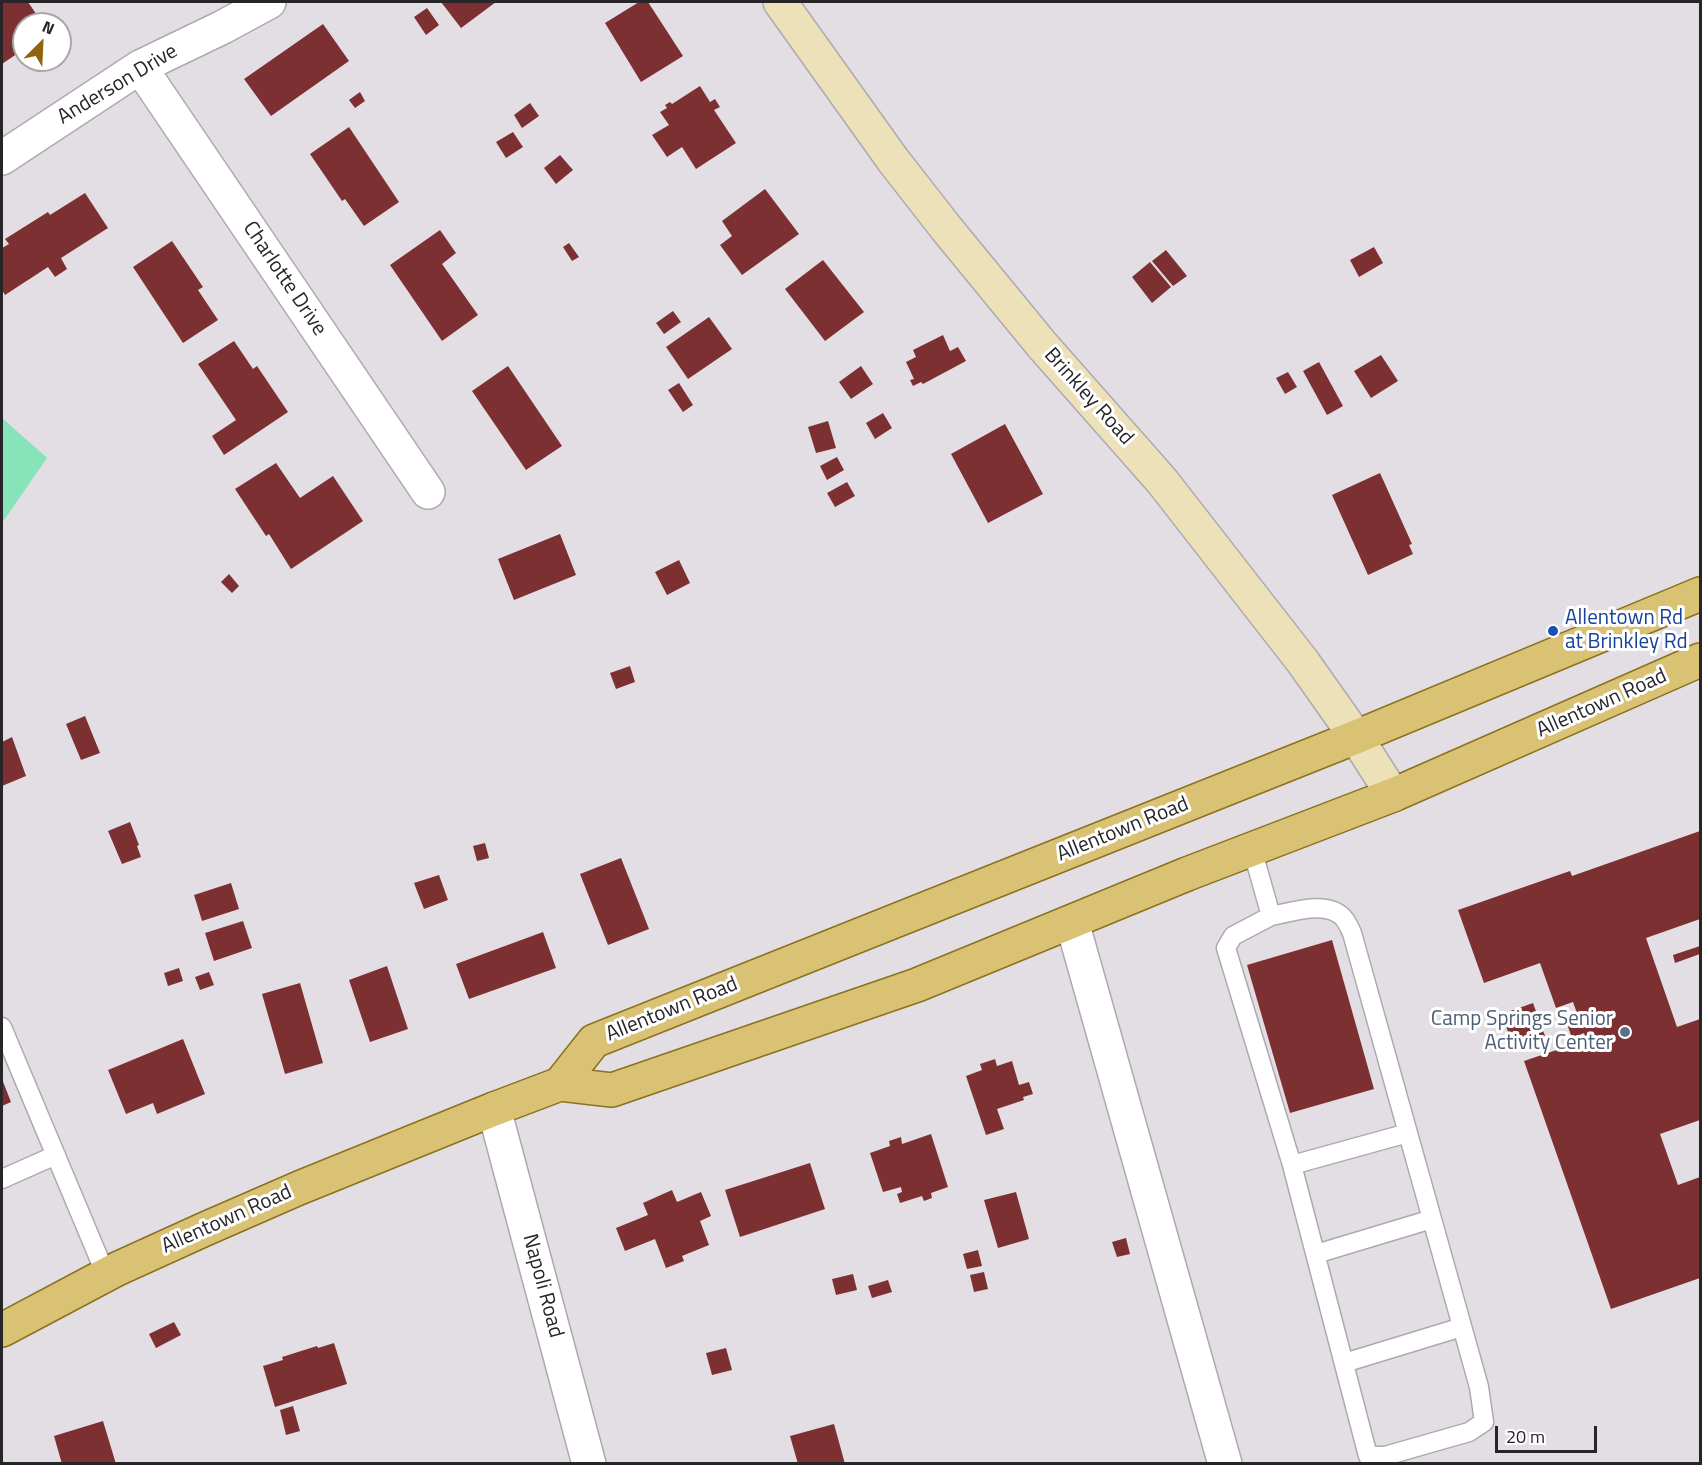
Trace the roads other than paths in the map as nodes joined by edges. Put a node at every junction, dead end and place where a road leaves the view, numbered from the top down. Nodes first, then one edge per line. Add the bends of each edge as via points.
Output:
1 (269, 2) edge
2 (780, 2) edge
3 (140, 67) junction
4 (2, 158) edge
5 (428, 492) dead end
6 (1701, 594) edge
7 (1701, 660) edge
8 (1356, 737) junction
9 (1393, 795) junction
10 (1252, 849) junction
11 (1271, 916) junction
12 (1072, 922) junction
13 (2, 1027) edge
14 (560, 1084) junction
15 (494, 1109) junction
16 (1408, 1133) junction
17 (56, 1155) junction
18 (1292, 1165) junction
19 (2, 1179) edge
20 (1432, 1219) junction
21 (1316, 1254) junction
22 (106, 1275) junction
23 (1462, 1327) junction
24 (2, 1330) edge
25 (1344, 1363) junction
26 (589, 1464) edge
27 (1224, 1464) edge

1 - 3 street, Anderson Drive
2 - 8 main road, Brinkley Road via 946,228 1162,481 1303,662
3 - 4 street, Anderson Drive
3 - 5 street, Charlotte Drive
6 - 8 main road, Allentown Road
7 - 9 main road, Allentown Road
8 - 9 main road, Brinkley Road
8 - 14 main road, Allentown Road via 594,1041
9 - 10 main road, Allentown Road
10 - 11 lane
10 - 12 main road, Allentown Road
11 - 16 lane via 1327,908 1344,918 1352,933
11 - 18 lane via 1233,936 1226,948
12 - 14 main road, Allentown Road via 917,986 612,1090
12 - 27 street
13 - 17 lane
14 - 15 main road, Allentown Road
15 - 22 main road, Allentown Road via 205,1228
15 - 26 street, Napoli Road
16 - 18 lane
16 - 20 lane
17 - 19 lane
17 - 22 lane
18 - 21 lane
20 - 21 lane
20 - 23 lane
21 - 25 lane
22 - 24 main road, Allentown Road
23 - 25 lane
23 - 25 lane via 1479,1387 1484,1422 1469,1432 1385,1456 1368,1456

